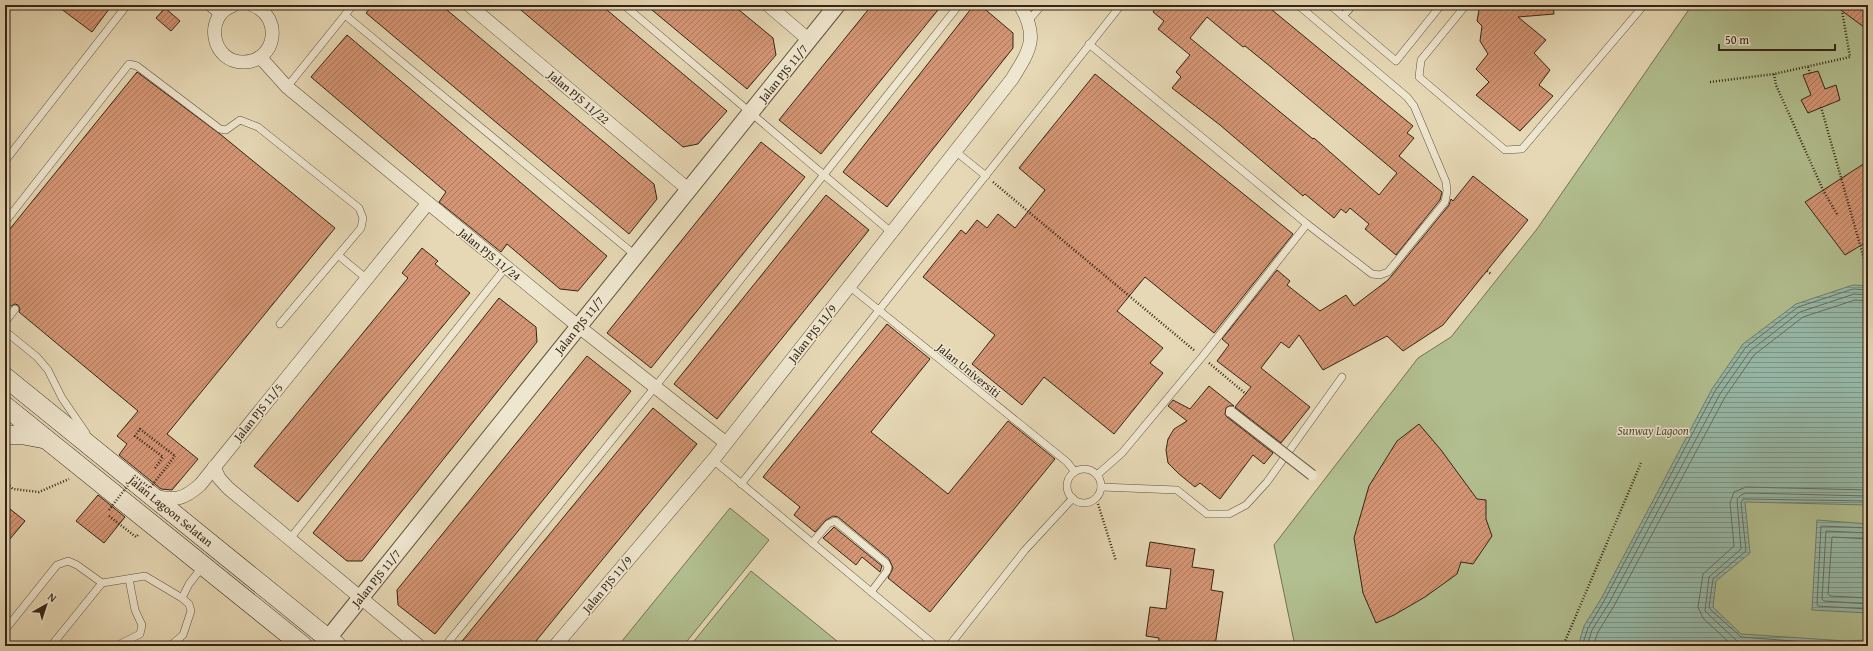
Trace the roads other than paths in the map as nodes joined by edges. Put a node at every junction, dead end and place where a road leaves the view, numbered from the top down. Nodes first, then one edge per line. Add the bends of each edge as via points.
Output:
1 (127, 5) edge
2 (234, 5) edge
3 (252, 5) edge
4 (353, 5) edge
5 (469, 5) edge
6 (624, 5) edge
7 (768, 5) edge
8 (837, 5) edge
9 (959, 5) edge
10 (1020, 5) edge
11 (1042, 5) edge
12 (1121, 5) edge
13 (1298, 5) edge
14 (1331, 5) edge
15 (1352, 5) edge
16 (1441, 5) edge
17 (1466, 5) edge
18 (1644, 5) edge
19 (216, 9) edge
20 (345, 15) junction
21 (1343, 16) junction
22 (1029, 20) junction
23 (809, 40) junction
24 (1089, 44) junction
25 (260, 57) junction
26 (287, 86) junction
27 (750, 114) junction
28 (956, 151) junction
29 (5, 161) edge
30 (824, 174) junction
31 (986, 176) junction
32 (689, 190) junction
33 (428, 203) junction
34 (5, 222) edge
35 (1307, 224) junction
36 (892, 232) junction
37 (338, 255) junction
38 (635, 255) junction
39 (506, 267) junction
40 (366, 279) junction
41 (849, 286) junction
42 (15, 309) dead end
43 (880, 311) junction
44 (5, 322) edge
45 (280, 324) dead end
46 (578, 326) junction
47 (5, 331) edge
48 (5, 377) edge
49 (1342, 377) dead end
50 (655, 387) junction
51 (5, 406) edge
52 (1231, 412) dead end
53 (5, 435) edge
54 (46, 439) junction
55 (726, 443) junction
56 (97, 451) junction
57 (713, 460) junction
58 (214, 467) junction
59 (1074, 472) junction
60 (1097, 475) junction
61 (1312, 475) dead end
62 (741, 484) junction
63 (1101, 486) junction
64 (152, 495) junction
65 (1072, 498) junction
66 (289, 540) junction
67 (812, 542) junction
68 (204, 566) junction
69 (129, 579) junction
70 (102, 583) junction
71 (871, 592) junction
72 (361, 597) junction
73 (182, 598) junction
74 (5, 630) edge
75 (329, 644) edge
76 (51, 646) edge
77 (116, 646) edge
78 (170, 646) edge
79 (303, 646) edge
80 (419, 646) edge
81 (445, 646) edge
82 (555, 646) edge
83 (936, 646) edge
84 (949, 646) edge

1 - 29 lane
2 - 19 street
3 - 25 street via 266,13 273,32 272,42
4 - 20 lane
5 - 32 street, Jalan PJS 11/22
6 - 27 lane
7 - 23 street
8 - 23 street, Jalan PJS 11/7
9 - 30 lane
10 - 22 street, Jalan PJS 11/9
11 - 22 lane
12 - 24 lane
13 - 35 lane via 1414,106 1446,182 1447,191 1445,202 1388,272 1380,276 1372,274
14 - 21 lane
15 - 21 lane
16 - 21 lane via 1396,61
17 - 18 lane via 1421,60 1419,77 1505,150 1522,149
19 - 25 street via 214,40 224,56 242,62 252,62
20 - 26 lane
20 - 38 lane
22 - 28 street, Jalan PJS 11/9 via 1031,44 1023,63
23 - 27 street, Jalan PJS 11/7
24 - 31 lane
24 - 35 lane
25 - 26 street, Jalan PJS 11/24
26 - 33 street, Jalan PJS 11/24
27 - 30 lane
27 - 32 street, Jalan PJS 11/7
28 - 31 lane
28 - 36 street, Jalan PJS 11/9
30 - 36 lane
30 - 50 lane
31 - 43 lane
32 - 38 street, Jalan PJS 11/7
33 - 39 street, Jalan PJS 11/24
33 - 40 street, Jalan PJS 11/5
34 - 37 lane via 129,64 138,66 220,129 226,130 240,120 258,127 359,208 363,218 361,228
35 - 60 lane via 1122,453
36 - 41 street, Jalan PJS 11/9
37 - 40 lane
37 - 45 lane
38 - 46 street, Jalan PJS 11/7
39 - 46 street, Jalan PJS 11/24
39 - 66 lane
40 - 58 street, Jalan PJS 11/5
41 - 43 lane, Jalan Universiti
41 - 55 street, Jalan PJS 11/9
42 - 44 lane
43 - 59 lane, Jalan Universiti via 1067,462
43 - 62 lane
46 - 50 street, Jalan PJS 11/24
46 - 72 street, Jalan PJS 11/7
47 - 56 lane via 37,357 48,370 62,398
48 - 56 main road, Jalan Lagoon Selatan
49 - 63 lane via 1267,482 1246,505 1229,514 1207,514 1177,490
50 - 55 street, Jalan PJS 11/24
50 - 81 lane
51 - 54 main road, Jalan Lagoon Selatan
52 - 61 street, bridge
53 - 54 main road
54 - 68 main road, Jalan Lagoon Selatan via 114,504
55 - 57 street, Jalan PJS 11/9
56 - 64 main road, Jalan Lagoon Selatan
57 - 62 lane
57 - 82 street, Jalan PJS 11/9
58 - 64 street, Jalan PJS 11/5 via 200,485 180,498 169,499
58 - 66 street via 228,488
59 - 60 lane via 1084,469
59 - 65 lane via 1067,486
60 - 63 lane
62 - 67 lane
63 - 65 lane via 1097,496 1088,502
64 - 75 main road, Jalan Lagoon Selatan
65 - 84 lane via 1025,550
66 - 72 street
67 - 71 lane
67 - 71 lane via 828,524 835,521 886,563 887,571
68 - 73 lane via 189,584
68 - 79 main road, Jalan Lagoon Selatan
69 - 70 lane
69 - 73 lane via 145,576
69 - 77 lane via 135,610 142,625 140,634
70 - 74 lane via 68,561 57,565
70 - 76 lane
71 - 83 lane
72 - 75 street, Jalan PJS 11/7
72 - 80 street
73 - 78 lane via 189,604 191,611 183,635

